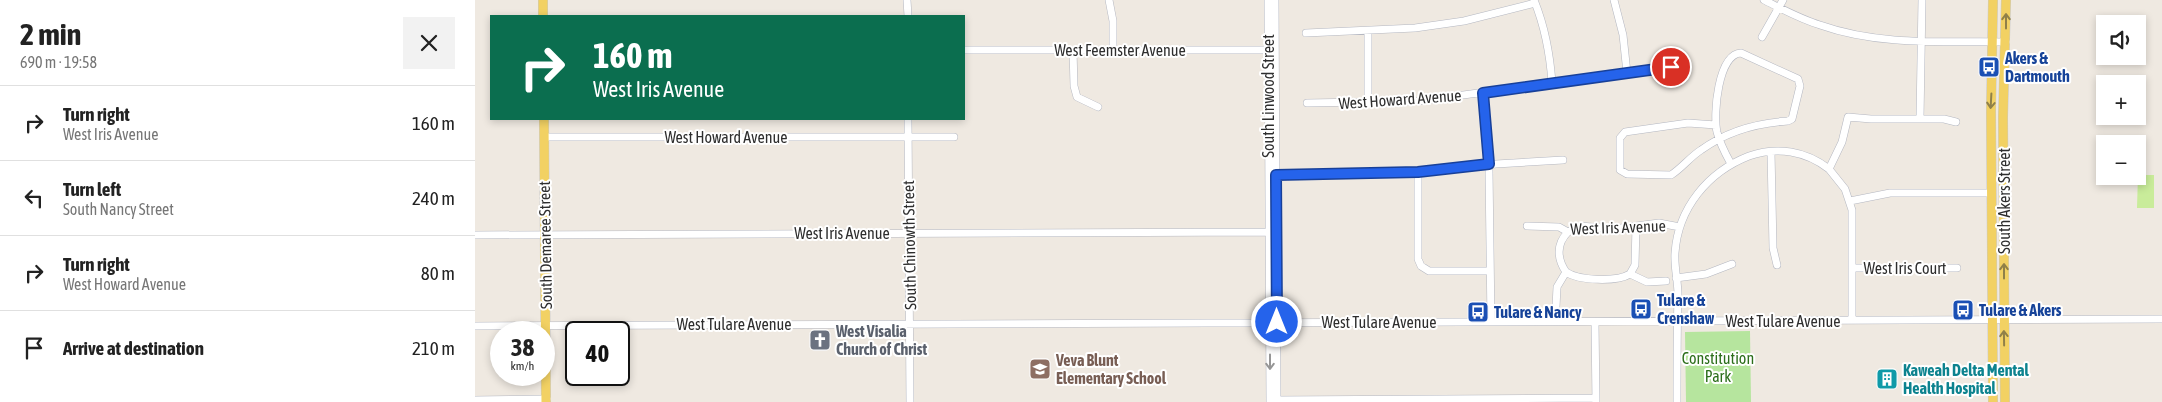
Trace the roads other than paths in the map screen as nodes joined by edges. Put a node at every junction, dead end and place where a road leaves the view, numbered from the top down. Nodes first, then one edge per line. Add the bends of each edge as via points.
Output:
1 (543, 0) edge
2 (907, 0) edge
3 (1109, 0) edge
4 (1268, 0) edge
5 (1275, 0) edge
6 (1615, 0) edge
7 (1764, 0) edge
8 (1783, 0) edge
9 (1922, 0) edge
10 (1993, 0) edge
11 (2006, 0) edge
12 (1534, 2) edge
13 (1779, 7) junction
14 (543, 15) edge
15 (907, 15) edge
16 (1368, 31) junction
17 (1305, 33) dead end
18 (1762, 38) dead end
19 (1922, 41) junction
20 (1993, 42) junction
21 (2006, 42) junction
22 (965, 50) edge
23 (1073, 50) junction
24 (1113, 50) junction
25 (1272, 50) junction
26 (1671, 67) dead end
27 (1627, 73) junction
28 (1552, 82) junction
29 (1483, 93) junction
30 (1307, 103) dead end
31 (1367, 103) junction
32 (1098, 107) dead end
33 (1921, 118) junction
34 (543, 120) edge
35 (908, 120) edge
36 (1956, 122) dead end
37 (1716, 125) junction
38 (908, 136) junction
39 (955, 136) dead end
40 (544, 137) junction
41 (1719, 139) junction
42 (1771, 152) junction
43 (1563, 160) dead end
44 (1489, 164) junction
45 (1731, 164) junction
46 (1829, 169) junction
47 (1418, 172) junction
48 (1276, 175) junction
49 (1991, 193) junction
50 (1850, 201) junction
51 (1277, 224) junction
52 (1527, 226) dead end
53 (1636, 226) junction
54 (1680, 227) junction
55 (1269, 232) junction
56 (1568, 232) junction
57 (909, 233) junction
58 (545, 234) junction
59 (475, 235) edge
60 (1733, 264) dead end
61 (1777, 264) dead end
62 (1853, 268) junction
63 (1957, 268) dead end
64 (1490, 271) junction
65 (1566, 272) junction
66 (1630, 274) junction
67 (1676, 278) junction
68 (1666, 281) dead end
69 (1556, 308) dead end
70 (2162, 318) edge
71 (1853, 320) junction
72 (1992, 320) junction
73 (2004, 320) junction
74 (546, 321) edge
75 (1273, 322) junction
76 (1491, 322) junction
77 (1595, 322) junction
78 (1676, 322) junction
79 (910, 323) junction
80 (555, 325) edge
81 (475, 326) edge
82 (490, 326) edge
83 (547, 386) edge
84 (475, 400) edge
85 (547, 400) edge
86 (1355, 400) edge
87 (1517, 400) edge
88 (1596, 400) edge
89 (1274, 401) edge
90 (1437, 401) edge
91 (910, 402) edge
92 (1677, 402) edge
93 (1993, 402) edge
94 (2005, 402) edge

1 - 14 main road
2 - 15 street
3 - 24 street
4 - 25 street, South Linwood Street
5 - 25 street, South Linwood Street
6 - 27 street
7 - 13 street
8 - 13 street
9 - 19 street
10 - 20 main road, South Akers Street
21 -> 11 main road, South Akers Street
12 - 16 street via 1464,21
12 - 28 street via 1543,26
13 - 18 street
13 - 19 street via 1836,30 1892,40
16 - 17 street
16 - 31 street
19 - 20 street
19 - 33 street
20 - 21 street
20 -> 49 main road, South Akers Street
73 -> 21 main road, South Akers Street via 2003,110
22 - 23 street, West Feemster Avenue
23 - 24 street, West Feemster Avenue
23 - 32 street via 1077,97
24 - 25 street, West Feemster Avenue
25 - 48 street, South Linwood Street
25 - 55 street, South Linwood Street
26 - 27 street, West Howard Avenue
27 - 28 street, West Howard Avenue
28 - 29 street, West Howard Avenue
29 - 31 street, West Howard Avenue
29 - 44 street
30 - 31 street, West Howard Avenue
33 - 36 street
33 - 46 street via 1848,117 1843,142
34 - 40 main road, South Demaree Street
35 - 38 street, South Chinowth Street
37 - 41 street
37 - 41 street via 1689,123 1625,132 1620,138 1620,170 1627,174 1671,175 1700,150
37 - 41 street via 1720,80 1730,57 1736,53 1798,79 1800,86 1792,119 1752,126
38 - 39 street, West Howard Avenue
38 - 40 street, West Howard Avenue
38 - 57 street, South Chinowth Street
40 - 58 main road, South Demaree Street
41 - 45 street
42 - 45 street via 1752,155
42 - 46 street via 1802,154
42 - 61 street via 1773,248
43 - 44 street
44 - 47 street
44 - 64 street
45 - 54 street via 1703,186
46 - 50 street
47 - 48 street
47 - 64 street via 1418,259 1421,266 1429,271
48 - 51 street, South Linwood Street
49 - 50 street via 1891,193
49 - 72 main road, South Akers Street
50 - 62 street
51 - 55 street
51 - 75 street, South Linwood Street
52 - 56 street, West Iris Avenue via 1559,226
53 - 54 street, West Iris Avenue via 1659,223
53 - 56 street, West Iris Avenue via 1581,226
53 - 66 street via 1635,265
54 - 67 street via 1675,252
55 - 57 street, West Iris Avenue
55 - 75 street, South Linwood Street
56 - 65 street via 1558,250
57 - 58 street, West Iris Avenue
57 - 79 street, South Chinowth Street
58 - 59 street, West Iris Avenue
58 - 74 main road, South Demaree Street
60 - 67 street via 1706,274
62 - 63 street, West Iris Court
62 - 71 street
64 - 76 street
65 - 66 street via 1582,279 1620,279
65 - 69 street via 1557,287
66 - 68 street via 1647,282
67 - 78 street
70 - 73 street, West Tulare Avenue
71 - 72 street, West Tulare Avenue
71 - 78 street, West Tulare Avenue
72 - 73 street, West Tulare Avenue
72 - 93 main road, South Akers Street
94 -> 73 main road, South Akers Street
75 - 76 street, West Tulare Avenue
75 - 79 street, West Tulare Avenue
75 - 89 street, South Linwood Street
76 - 77 street, West Tulare Avenue
77 - 78 street, West Tulare Avenue
77 - 88 street
78 - 92 street
79 - 80 street, West Tulare Avenue
79 - 91 street, South Chinowth Street
81 - 82 street, West Tulare Avenue
83 - 85 main road, South Demaree Street
84 - 85 street
86 - 89 street
86 - 90 street
87 - 88 street
87 - 90 street

